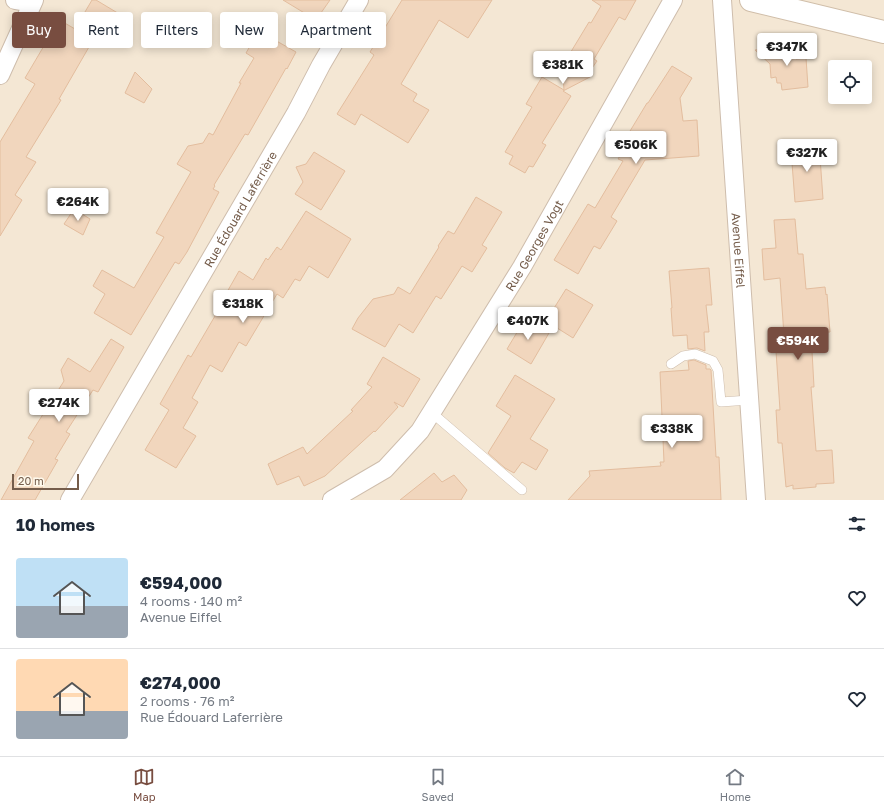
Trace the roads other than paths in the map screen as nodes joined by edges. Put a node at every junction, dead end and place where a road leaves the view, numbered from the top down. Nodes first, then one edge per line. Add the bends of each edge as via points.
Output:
1 (14, 0) edge
2 (359, 0) edge
3 (673, 0) edge
4 (722, 0) edge
5 (751, 0) edge
6 (33, 2) edge
7 (884, 32) edge
8 (0, 75) edge
9 (671, 364) dead end
10 (749, 400) junction
11 (431, 412) junction
12 (522, 490) dead end
13 (70, 500) edge
14 (332, 500) edge
15 (756, 500) edge

1 - 6 street
2 - 13 street, Rue Édouard Laferrière via 296,113
3 - 11 street, Rue Georges Vogt via 522,267
4 - 10 street, Avenue Eiffel
5 - 7 street
6 - 8 street
9 - 10 lane via 683,356 695,354 713,361 718,370 721,402
10 - 15 street, Avenue Eiffel
11 - 12 lane
11 - 14 street, Rue Georges Vogt via 420,431 385,469

